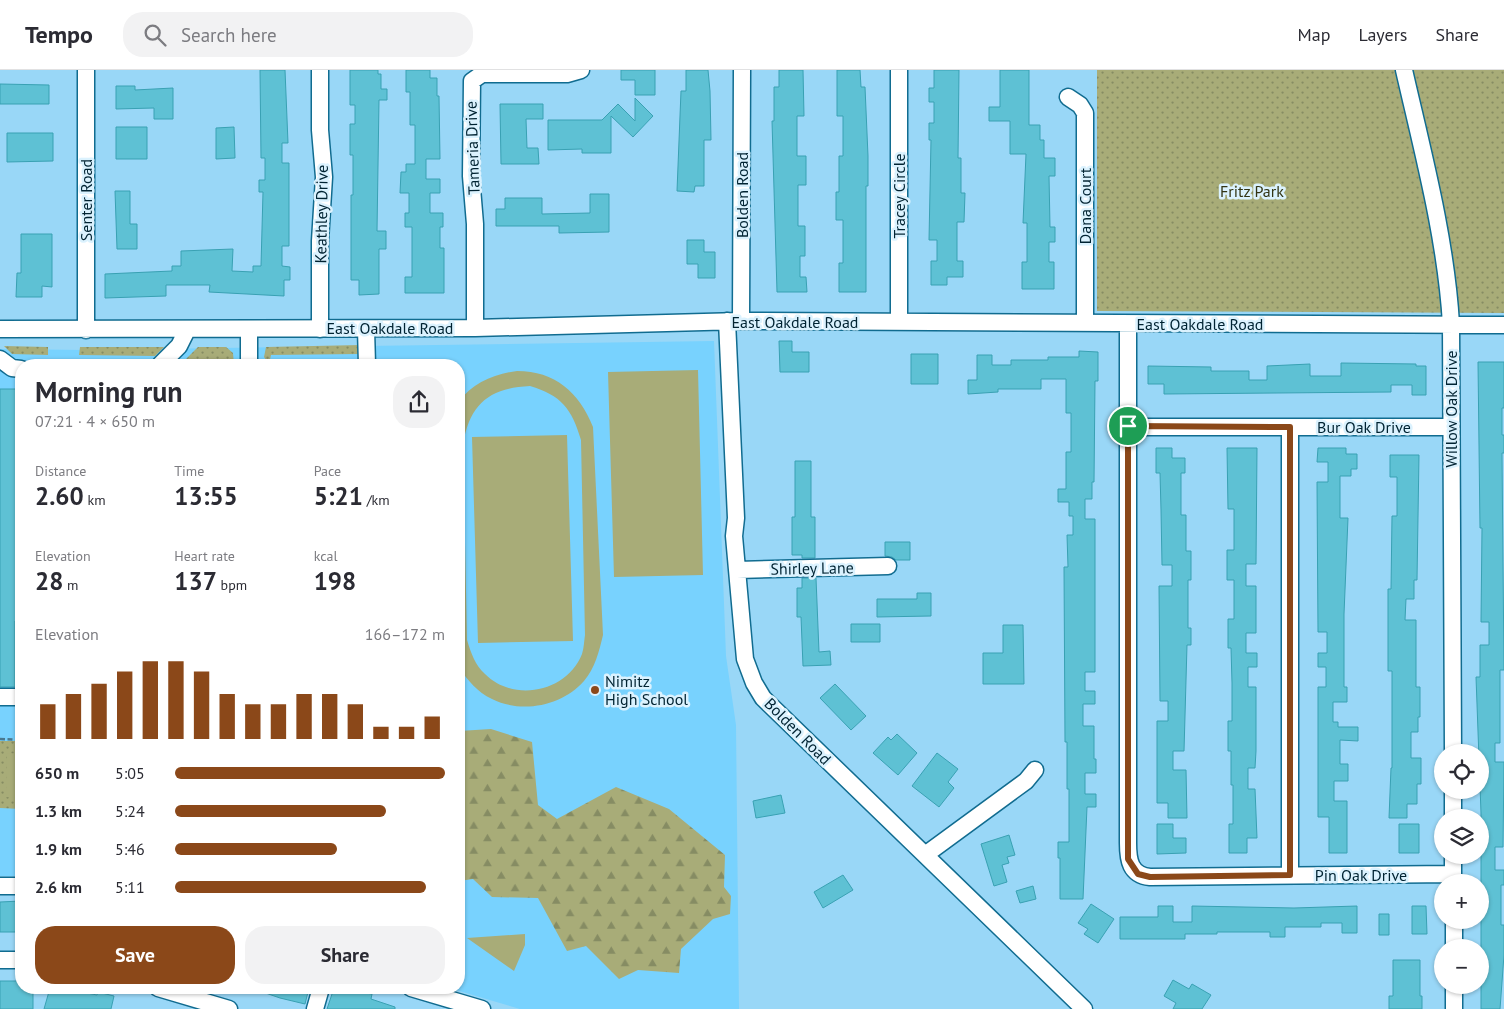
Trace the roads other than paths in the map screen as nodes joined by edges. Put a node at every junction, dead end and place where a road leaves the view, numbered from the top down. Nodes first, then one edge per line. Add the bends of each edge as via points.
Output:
1 (86, 70) edge
2 (320, 70) edge
3 (581, 70) edge
4 (742, 70) edge
5 (899, 70) edge
6 (1404, 70) edge
7 (1068, 97) dead end
8 (734, 321) junction
9 (899, 322) junction
10 (1086, 323) junction
11 (1128, 324) junction
12 (1451, 324) junction
13 (1504, 325) edge
14 (366, 328) junction
15 (475, 328) junction
16 (0, 329) edge
17 (249, 329) junction
18 (320, 329) junction
19 (86, 330) junction
20 (187, 330) junction
21 (0, 359) edge
22 (166, 359) edge
23 (249, 359) edge
24 (367, 359) edge
25 (15, 368) edge
26 (1128, 426) junction
27 (1290, 427) junction
28 (1451, 427) junction
29 (888, 566) dead end
30 (736, 570) junction
31 (0, 697) edge
32 (15, 697) edge
33 (1453, 744) edge
34 (1035, 770) dead end
35 (925, 855) junction
36 (1290, 875) junction
37 (1434, 878) edge
38 (0, 886) edge
39 (15, 886) edge
40 (0, 960) edge
41 (15, 960) edge
42 (178, 994) edge
43 (319, 994) edge
44 (431, 994) edge
45 (1454, 994) edge
46 (229, 1009) edge
47 (315, 1009) edge
48 (482, 1009) edge
49 (1084, 1009) edge
50 (1454, 1009) edge

1 - 19 street, Senter Road
2 - 18 street, Keathley Drive via 324,177
3 - 15 street, Tameria Drive via 567,74 482,74 472,81
4 - 8 street, Bolden Road
5 - 9 street, Tracey Circle
6 - 12 street, Willow Oak Drive via 1439,234
7 - 10 street, Dana Court via 1085,113
8 - 9 street, East Oakdale Road
8 - 15 street, East Oakdale Road
8 - 30 street, Bolden Road
9 - 10 street, East Oakdale Road
10 - 11 street, East Oakdale Road
11 - 12 street, East Oakdale Road
11 - 26 street
12 - 13 street, East Oakdale Road
12 - 28 street, Willow Oak Drive
14 - 15 street, East Oakdale Road
14 - 18 street, East Oakdale Road
14 - 24 street
16 - 19 street, East Oakdale Road
17 - 18 street, East Oakdale Road
17 - 20 street, East Oakdale Road
17 - 23 street
19 - 20 street, East Oakdale Road
20 - 22 street via 179,346
21 - 25 street
26 - 27 street, Bur Oak Drive
26 - 36 street, Pin Oak Drive via 1128,859 1138,874 1150,877
27 - 28 street, Bur Oak Drive
27 - 36 street
28 - 33 street, Willow Oak Drive
29 - 30 street, Shirley Lane
30 - 35 street, Bolden Road via 745,658 763,698
31 - 32 street
34 - 35 street via 1026,781
35 - 49 street, Bolden Road
36 - 37 street, Pin Oak Drive
38 - 39 street
40 - 41 street
42 - 46 street
43 - 47 street
44 - 48 street
45 - 50 street

